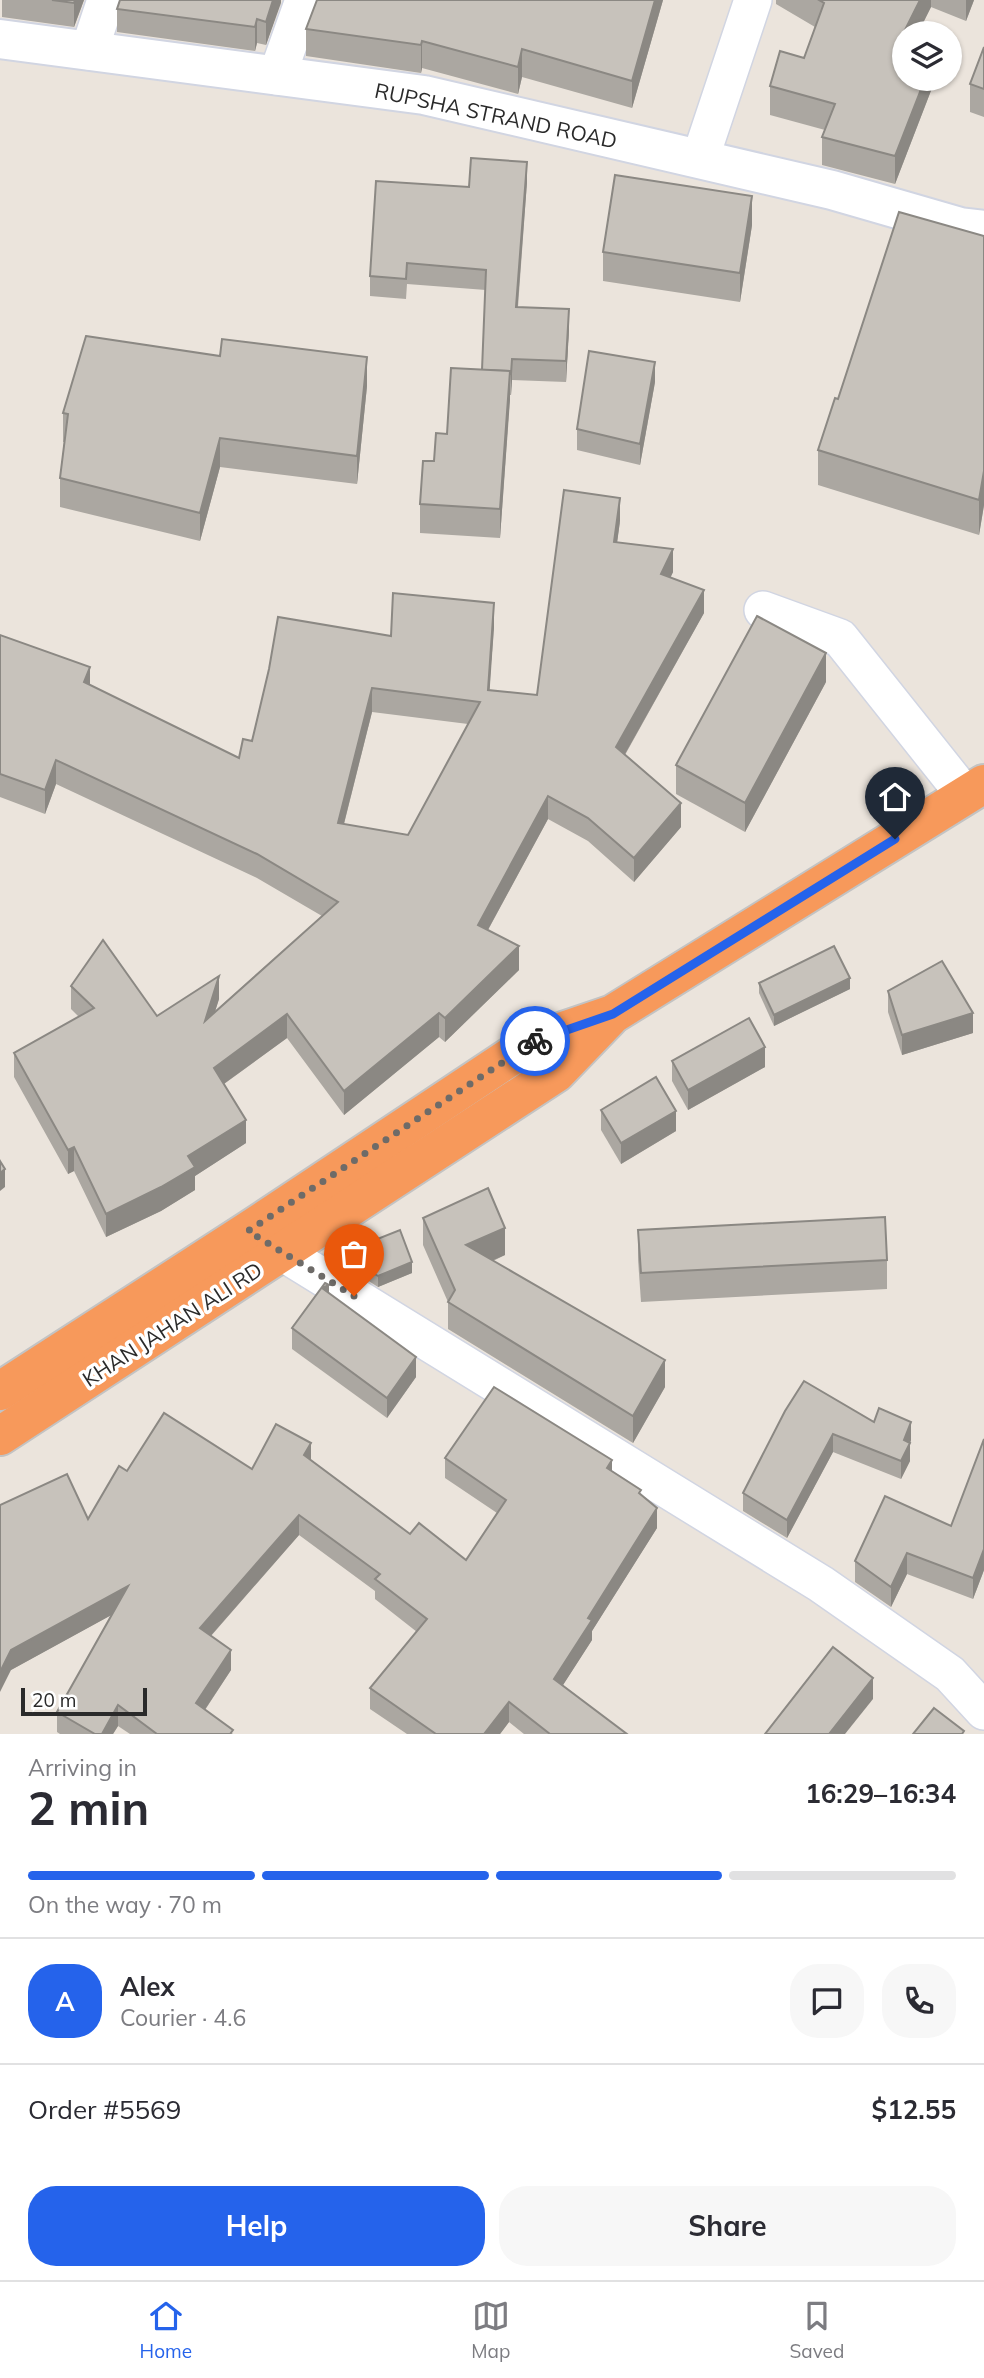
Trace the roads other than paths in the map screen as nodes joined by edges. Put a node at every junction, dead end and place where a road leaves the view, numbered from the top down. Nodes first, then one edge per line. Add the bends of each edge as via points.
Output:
1 (106, 0) edge
2 (303, 0) edge
3 (753, 0) edge
4 (0, 39) edge
5 (89, 51) junction
6 (277, 76) junction
7 (700, 159) junction
8 (984, 230) edge
9 (763, 610) dead end
10 (975, 790) edge
11 (613, 1014) junction
12 (248, 1231) junction
13 (282, 1252) junction
14 (0, 1391) edge
15 (0, 1436) edge
16 (984, 1711) edge

1 - 5 street
2 - 6 street
3 - 7 street
4 - 5 street, RUPSHA STRAND ROAD
5 - 6 street, RUPSHA STRAND ROAD
6 - 7 street, RUPSHA STRAND ROAD via 424,95
7 - 8 street, RUPSHA STRAND ROAD
9 - 10 street via 840,638
10 - 11 highway, KHAN JAHAN ALI RD
11 - 12 highway, KHAN JAHAN ALI RD via 534,1041
11 - 13 highway, KHAN JAHAN ALI RD via 556,1073
12 - 13 street
12 - 14 highway, KHAN JAHAN ALI RD
13 - 15 highway, KHAN JAHAN ALI RD
13 - 16 street via 821,1584 950,1674

